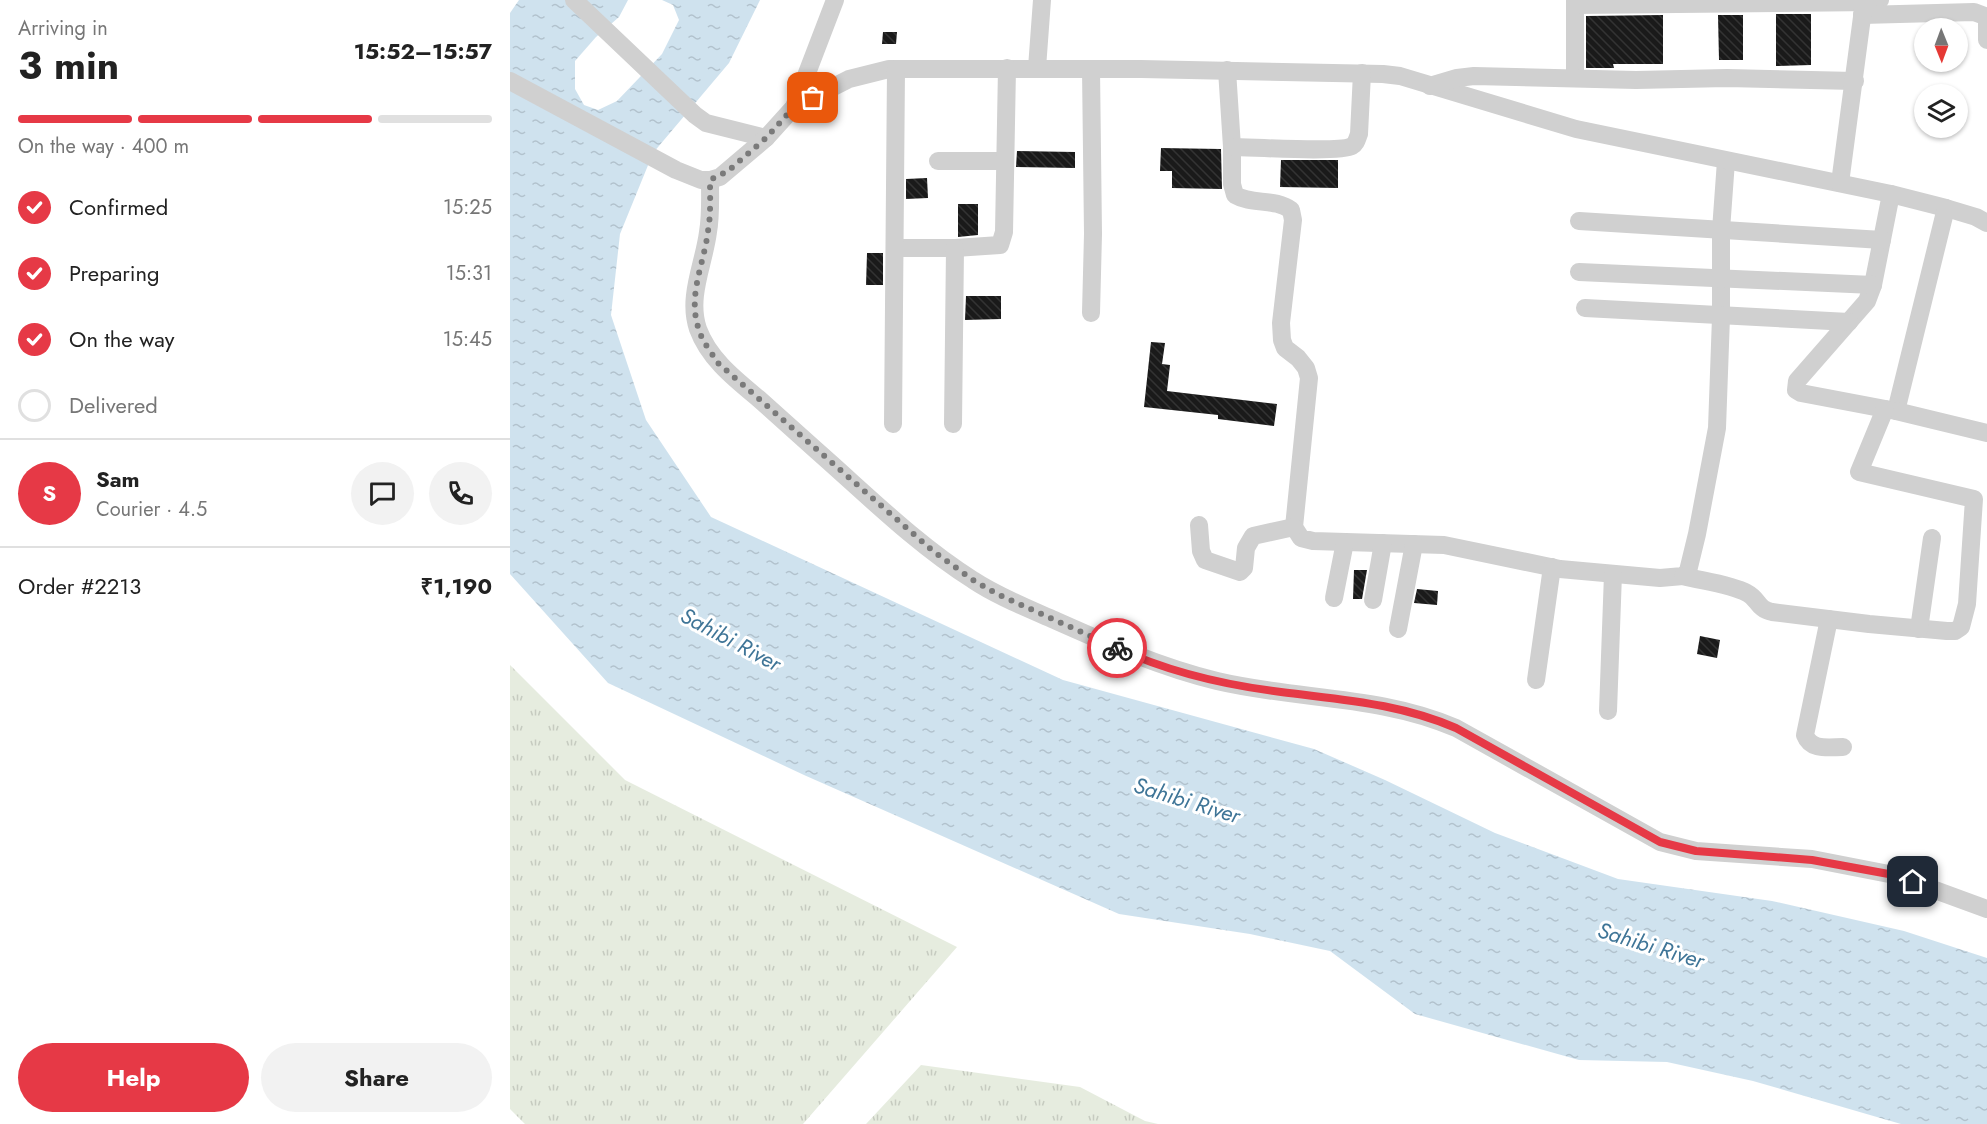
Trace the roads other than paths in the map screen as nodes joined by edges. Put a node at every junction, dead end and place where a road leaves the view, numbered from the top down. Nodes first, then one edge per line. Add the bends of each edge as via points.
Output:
1 (574, 0) edge
2 (835, 0) edge
3 (1042, 0) edge
4 (1575, 3) edge
5 (1869, 6) edge
6 (1987, 40) edge
7 (1008, 68) junction
8 (1037, 68) junction
9 (897, 69) junction
10 (1091, 69) junction
11 (1227, 70) junction
12 (1362, 73) junction
13 (1575, 78) junction
14 (510, 81) edge
15 (1855, 81) junction
16 (1430, 86) junction
17 (794, 107) junction
18 (766, 138) junction
19 (1232, 147) junction
20 (938, 161) dead end
21 (1005, 161) junction
22 (1726, 161) junction
23 (710, 180) junction
24 (1840, 183) junction
25 (1892, 194) junction
26 (1946, 208) junction
27 (1983, 219) edge
28 (1579, 221) dead end
29 (1721, 230) junction
30 (1882, 240) junction
31 (895, 248) junction
32 (955, 248) junction
33 (1579, 272) dead end
34 (1722, 277) junction
35 (1872, 285) junction
36 (1585, 308) dead end
37 (1091, 313) dead end
38 (1721, 317) junction
39 (1849, 322) junction
40 (1890, 410) junction
41 (893, 424) dead end
42 (953, 424) dead end
43 (1987, 433) edge
44 (1199, 525) dead end
45 (1294, 527) junction
46 (1932, 538) dead end
47 (1345, 542) junction
48 (1383, 543) junction
49 (1414, 544) junction
50 (1552, 567) junction
51 (1613, 574) junction
52 (1683, 576) junction
53 (1334, 598) dead end
54 (1373, 600) dead end
55 (1829, 619) junction
56 (1398, 629) dead end
57 (1919, 629) junction
58 (1536, 680) dead end
59 (1608, 711) dead end
60 (1843, 747) dead end
61 (1987, 909) edge

1 - 18 street via 706,123
2 - 17 street
3 - 8 street
4 - 5 street
4 - 13 street
5 - 6 street via 1974,12 1987,20
5 - 15 street
7 - 8 street
7 - 9 street
7 - 21 street
8 - 10 street
9 - 17 street via 849,79
9 - 31 street
10 - 11 street
10 - 37 street
11 - 12 street
11 - 19 street
12 - 16 street via 1400,76
12 - 19 street via 1359,134 1351,147
13 - 15 street
13 - 16 street via 1474,76
14 - 23 street via 676,170
15 - 24 street
16 - 22 street via 1576,129
17 - 18 street
18 - 23 street via 728,171
19 - 45 street via 1235,195 1244,201 1284,204 1291,210 1293,220 1282,340 1306,368 1309,378
20 - 21 street
21 - 32 street via 1004,232 1000,245
22 - 24 street
22 - 29 street
23 - 61 street via 708,233 694,308 698,329 718,363 933,551 981,585 1131,655 1176,670 1278,692 1392,706 1434,718 1660,842 1696,851 1812,860 1894,875
24 - 25 street
25 - 26 street
25 - 30 street
26 - 27 street
26 - 40 street
28 - 29 street
29 - 30 street
29 - 34 street
30 - 35 street
31 - 32 street
31 - 41 street
32 - 42 street
33 - 34 street
34 - 35 street
34 - 38 street
35 - 39 street via 1867,301
36 - 38 street
38 - 39 street
38 - 52 street via 1717,428 1692,558
39 - 40 street via 1797,381 1796,390
40 - 43 street
40 - 57 street via 1859,472 1974,499 1967,604 1961,627 1955,631
44 - 45 street via 1205,560 1240,572 1253,536
45 - 47 street via 1301,538
46 - 57 street
47 - 48 street
47 - 53 street
48 - 49 street
48 - 54 street
49 - 50 street via 1462,548
49 - 56 street
50 - 51 street
50 - 58 street
51 - 52 street
51 - 59 street
52 - 55 street via 1742,590 1764,610
55 - 57 street
55 - 60 street via 1805,735 1813,746

